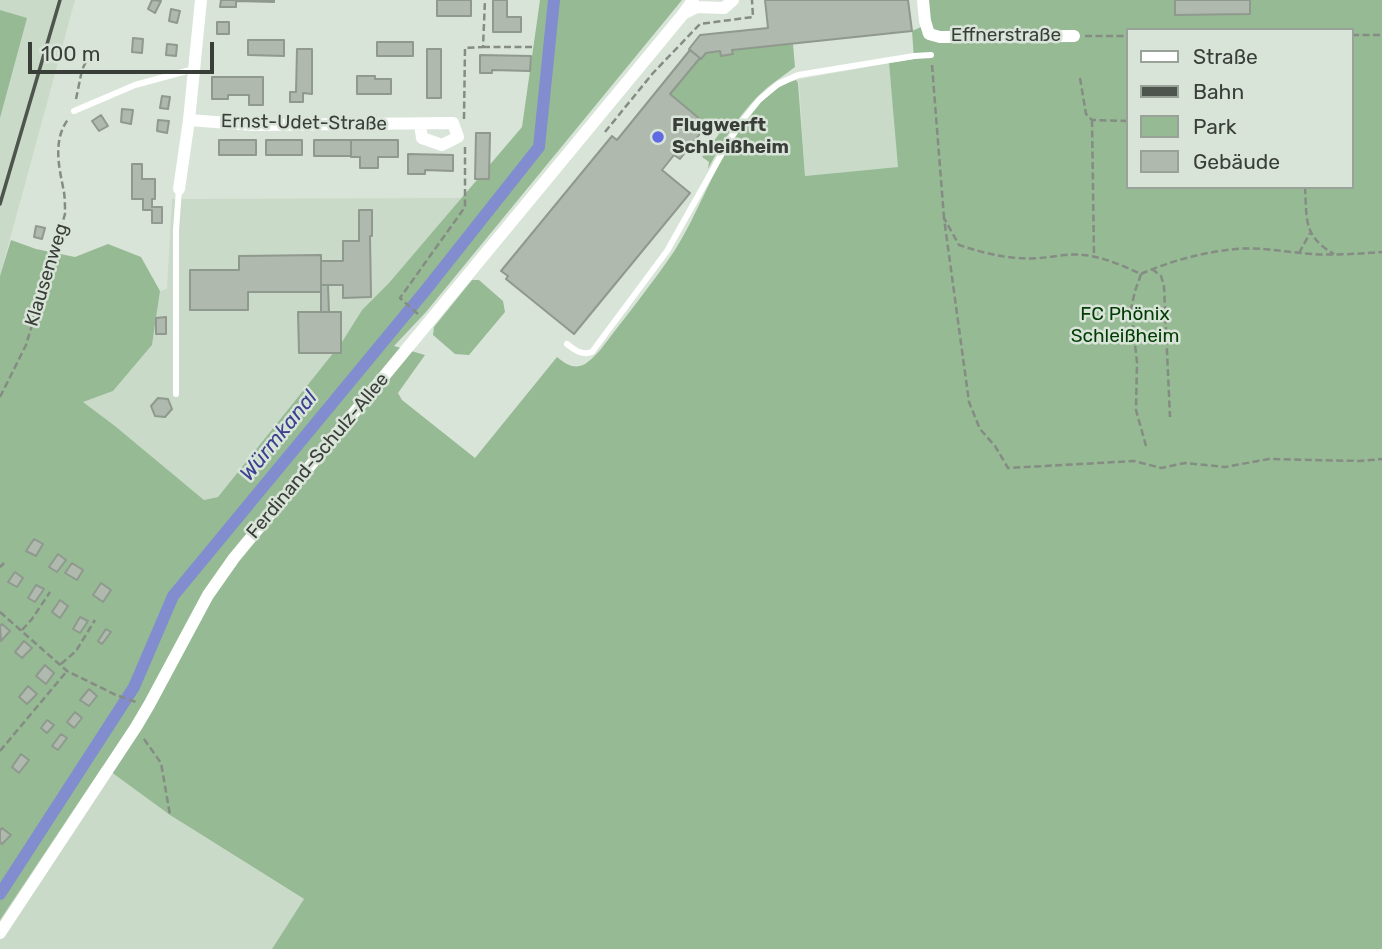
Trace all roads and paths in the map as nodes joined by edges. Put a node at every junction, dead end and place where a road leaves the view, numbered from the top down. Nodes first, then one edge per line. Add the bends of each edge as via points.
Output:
1 (201, 0) edge
2 (485, 0) edge
3 (693, 0) edge
4 (733, 0) edge
5 (751, 0) edge
6 (923, 0) edge
7 (684, 13) junction
8 (1382, 35) edge
9 (1074, 36) joint
10 (1126, 36) edge
11 (1354, 36) edge
12 (483, 47) junction
13 (535, 47) dead end
14 (92, 49) dead end
15 (931, 55) joint
16 (194, 69) junction
17 (1080, 78) dead end
18 (74, 111) junction
19 (189, 120) junction
20 (1092, 120) junction
21 (1126, 121) edge
22 (464, 122) dead end
23 (420, 124) dead end
24 (605, 132) dead end
25 (464, 135) dead end
26 (179, 189) joint
27 (1305, 189) edge
28 (944, 218) junction
29 (1310, 233) junction
30 (1382, 252) edge
31 (1299, 253) junction
32 (1094, 256) junction
33 (1337, 256) junction
34 (1152, 269) junction
35 (1141, 274) junction
36 (428, 323) junction
37 (567, 344) dead end
38 (176, 394) dead end
39 (0, 397) edge
40 (1170, 417) dead end
41 (1146, 446) dead end
42 (1382, 459) edge
43 (4, 563) dead end
44 (0, 568) edge
45 (50, 592) dead end
46 (0, 612) edge
47 (95, 620) dead end
48 (22, 630) junction
49 (61, 664) junction
50 (67, 671) junction
51 (134, 701) dead end
52 (136, 727) junction
53 (0, 751) edge
54 (170, 815) dead end
55 (0, 933) edge

1 - 16 street
2 - 12 path
3 - 7 street, Ferdinand-Schulz-Allee
4 - 7 street via 724,8 697,7
5 - 24 path via 753,17 699,24
6 - 9 street, Effnerstraße via 929,34 940,37
7 - 36 street, Ferdinand-Schulz-Allee
8 - 11 path
9 - 10 path
12 - 13 path
12 - 22 path via 465,48
14 - 18 path, Klausenweg via 82,70
15 - 28 path
15 - 37 lane via 798,75 778,83 743,120 667,251 592,352 580,353
16 - 18 lane via 135,85
16 - 19 street
17 - 20 path via 1086,114
18 - 39 path, Klausenweg via 58,142 65,214 26,345
19 - 23 street, Ernst-Udet-Straße via 254,125
19 - 26 street
20 - 21 path
20 - 32 path
25 - 36 path via 465,207 400,298
26 - 38 lane
27 - 29 path
28 - 32 path via 959,245 993,256
28 - 42 path via 969,402 979,429 1008,468 1134,461 1161,468 1185,463 1225,467 1269,459
29 - 31 path
29 - 33 path
30 - 33 path
31 - 33 path
31 - 34 path via 1236,249
32 - 35 path
34 - 35 path
34 - 40 path via 1164,286
35 - 41 path via 1131,309 1136,410
36 - 52 street, Ferdinand-Schulz-Allee via 234,558 208,595
43 - 44 path
45 - 48 path
46 - 48 path
47 - 49 path via 76,651
48 - 49 path
49 - 50 path
50 - 51 path
50 - 53 path
52 - 54 path via 161,763
52 - 55 street, Ferdinand-Schulz-Allee

